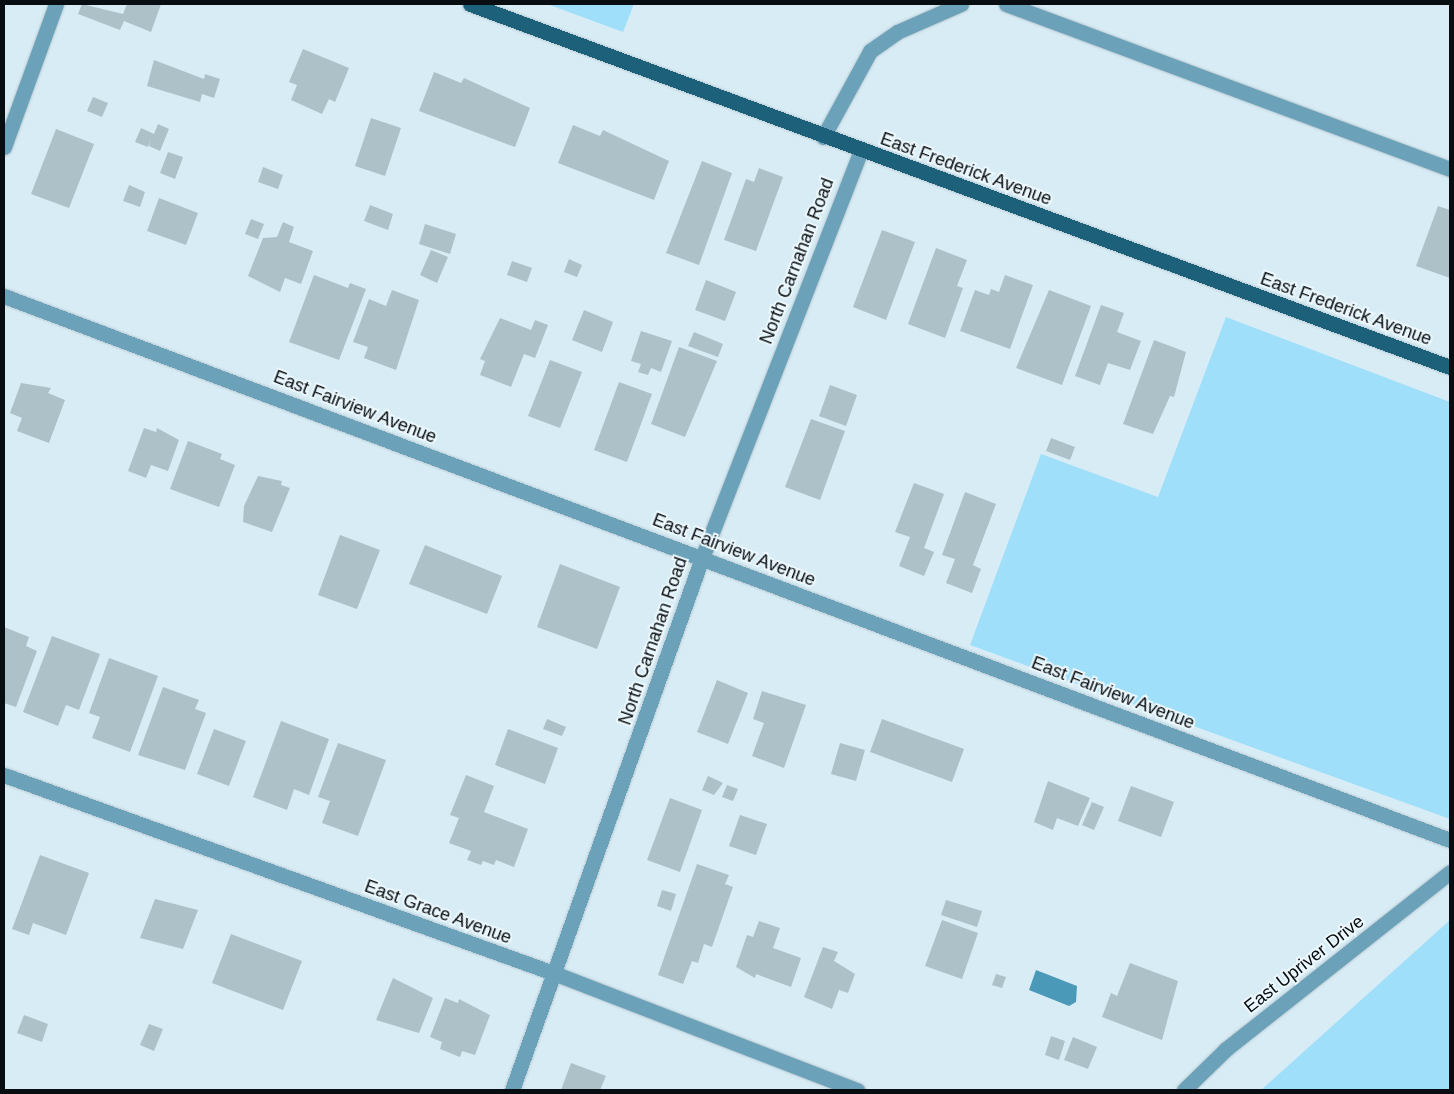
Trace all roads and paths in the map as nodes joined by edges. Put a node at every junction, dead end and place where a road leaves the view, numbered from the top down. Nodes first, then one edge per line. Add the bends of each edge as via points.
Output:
1 (56, 4) edge
2 (470, 4) edge
3 (961, 4) edge
4 (1006, 4) edge
5 (823, 137) junction
6 (4, 146) edge
7 (861, 150) junction
8 (1450, 169) edge
9 (4, 296) edge
10 (1450, 367) edge
11 (702, 558) junction
12 (4, 774) edge
13 (1450, 840) edge
14 (1450, 872) edge
15 (556, 974) junction
16 (512, 1090) edge
17 (857, 1090) edge
18 (1184, 1090) edge

1 - 6 street
2 - 5 main road, East Frederick Avenue
3 - 5 street via 897,32 870,51
4 - 8 street
5 - 7 main road, East Frederick Avenue
7 - 10 main road, East Frederick Avenue
7 - 11 street, North Carnahan Road
9 - 11 street, East Fairview Avenue
11 - 13 street, East Fairview Avenue
11 - 15 street, North Carnahan Road
12 - 15 street, East Grace Avenue
14 - 18 street, East Upriver Drive via 1226,1049
15 - 16 street, North Carnahan Road
15 - 17 street, East Grace Avenue

